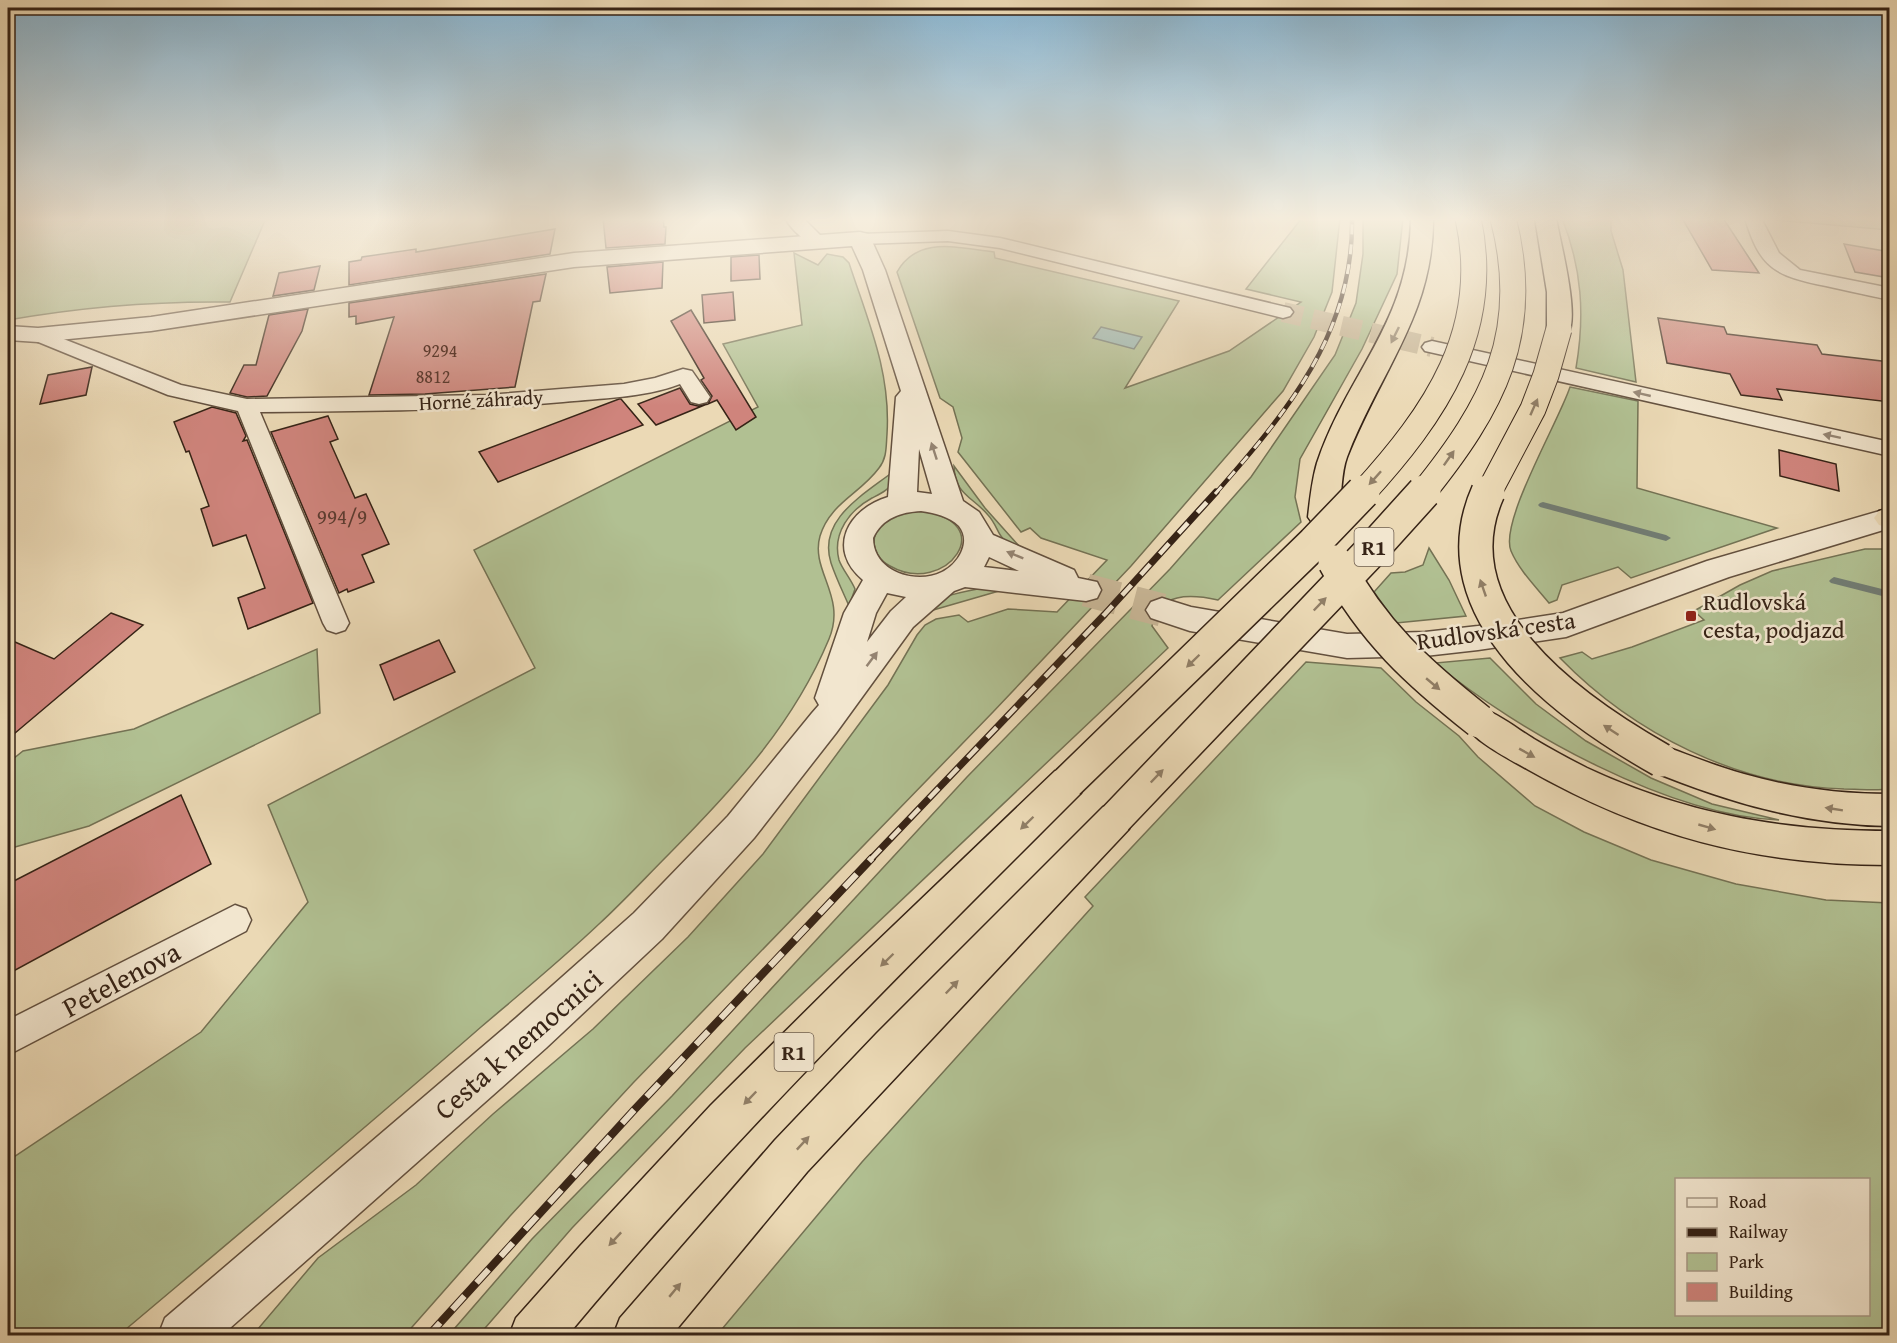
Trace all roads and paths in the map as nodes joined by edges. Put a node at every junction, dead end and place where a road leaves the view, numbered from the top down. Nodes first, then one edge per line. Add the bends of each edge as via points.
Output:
1 (433, 281) edge
2 (877, 281) edge
3 (1155, 281) edge
4 (1415, 281) edge
5 (1475, 281) edge
6 (1512, 281) edge
7 (1557, 281) edge
8 (1826, 281) edge
9 (1890, 294) edge
10 (1283, 312) tunnel mouth
11 (8, 333) edge
12 (38, 336) junction
13 (1432, 348) tunnel mouth
14 (910, 380) junction
15 (699, 397) dead end
16 (248, 406) junction
17 (1890, 449) edge
18 (903, 503) junction
19 (950, 507) junction
20 (1889, 518) edge
21 (980, 541) junction
22 (880, 578) junction
23 (952, 579) junction
24 (1161, 610) tunnel mouth
25 (336, 623) dead end
26 (824, 723) junction
27 (1890, 810) edge
28 (1890, 848) edge
29 (235, 920) dead end
30 (8, 1038) edge
31 (183, 1335) edge
32 (534, 1335) edge
33 (638, 1335) edge

1 - 12 street via 151,324
2 - 14 street
3 - 10 street
4 -> 28 highway, bridge via 1398,329 1332,460 1323,517 1335,563 1386,642 1513,745 1614,798 1734,835 1851,850
5 -> 32 highway, R1, bridge via 1470,321 1456,359 1405,445 1345,512 847,999 600,1256
33 -> 6 highway, R1, bridge via 791,1156 1389,532 1445,465 1478,418 1499,372 1511,332
27 -> 7 highway, bridge via 1850,811 1779,800 1706,779 1662,760 1586,714 1539,673 1511,640 1486,597 1476,568 1475,542 1480,513 1548,373 1558,329
8 - 9 street
11 - 12 street
12 - 16 street, Horné záhrady via 175,390
17 -> 13 street
14 - 18 street
19 -> 14 street
15 - 16 street, Horné záhrady via 683,375 660,384 624,390 487,402
16 - 25 street
18 - 19 street via 927,502
18 - 22 street via 874,516 859,537 862,562
19 - 21 street via 971,521
20 - 24 street, Rudlovská cesta via 1718,569 1566,625 1479,638 1347,646 1190,619
21 - 23 street, Cesta k nemocnici via 976,559
23 -> 21 street via 1086,590
22 - 23 street via 906,586 928,586
22 - 26 street, Cesta k nemocnici via 860,613
26 -> 23 street, Cesta k nemocnici via 902,619
26 - 31 street, Cesta k nemocnici via 741,827 648,926 531,1033
29 - 30 street, Petelenova

